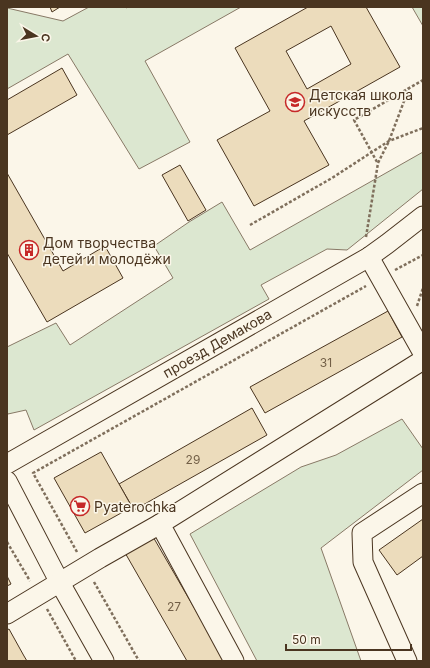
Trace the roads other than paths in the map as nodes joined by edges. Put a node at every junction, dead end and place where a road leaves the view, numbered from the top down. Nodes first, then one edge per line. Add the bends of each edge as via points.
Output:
1 (423, 216) edge
2 (367, 249) junction
3 (423, 353) edge
4 (423, 360) edge
5 (7, 464) edge
6 (7, 481) edge
7 (423, 493) edge
8 (160, 524) junction
9 (60, 583) junction
10 (7, 614) edge
11 (104, 661) edge
12 (234, 661) edge
13 (407, 661) edge

1 - 2 street, проезд Демакова via 387,244
2 - 3 street
2 - 5 street, проезд Демакова
4 - 8 street
6 - 9 street
7 - 13 street via 362,533 364,562
8 - 9 street
8 - 12 street
9 - 10 street
9 - 11 street

